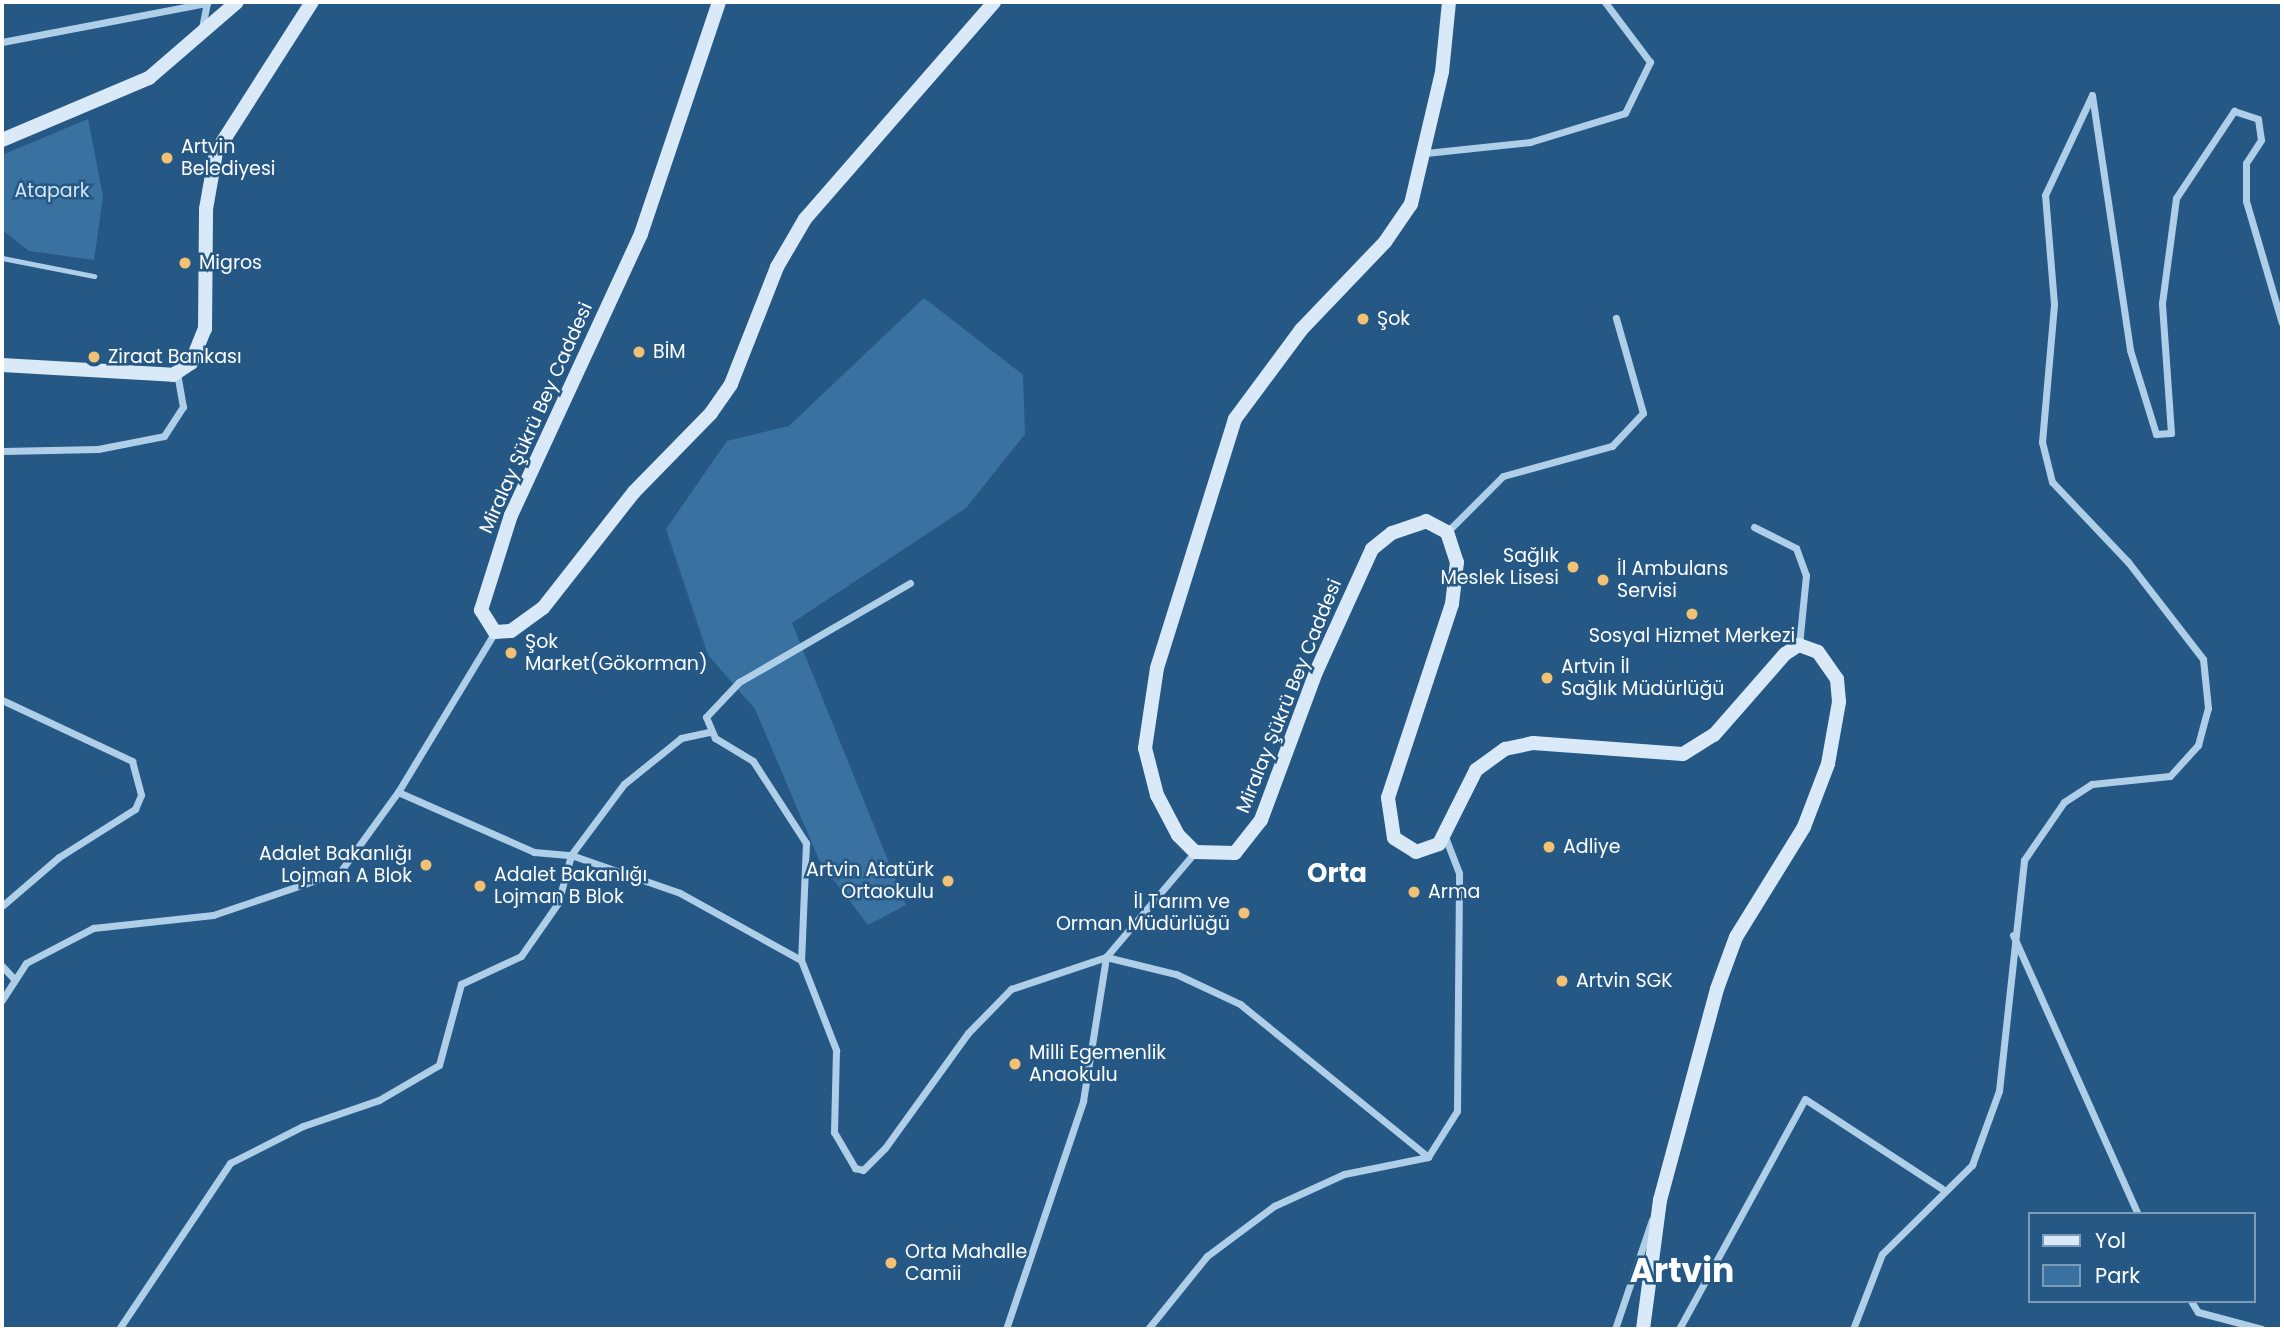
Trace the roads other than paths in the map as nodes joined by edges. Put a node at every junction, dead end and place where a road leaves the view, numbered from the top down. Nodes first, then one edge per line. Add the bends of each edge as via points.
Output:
1 (207, 2) edge
2 (237, 2) edge
3 (312, 2) edge
4 (719, 2) edge
5 (993, 2) edge
6 (1449, 2) edge
7 (1605, 2) edge
8 (200, 38) junction
9 (2, 42) edge
10 (2, 140) edge
11 (1426, 153) junction
12 (2, 258) edge
13 (94, 276) dead end
14 (1616, 318) dead end
15 (2282, 323) edge
16 (2, 365) edge
17 (177, 373) junction
18 (2, 451) edge
19 (1754, 527) dead end
20 (1447, 532) junction
21 (910, 583) dead end
22 (495, 632) junction
23 (1799, 645) junction
24 (2, 700) edge
25 (710, 732) junction
26 (398, 792) junction
27 (1444, 836) junction
28 (1195, 852) junction
29 (571, 855) junction
30 (2, 906) edge
31 (2012, 931) junction
32 (1106, 957) junction
33 (802, 960) junction
34 (2, 966) edge
35 (15, 980) junction
36 (2, 1000) edge
37 (1428, 1157) junction
38 (1941, 1188) junction
39 (1660, 1200) junction
40 (2137, 1212) edge
41 (2193, 1303) edge
42 (119, 1329) edge
43 (1006, 1329) edge
44 (1148, 1329) edge
45 (1615, 1329) edge
46 (1643, 1329) edge
47 (1679, 1329) edge
48 (1853, 1329) edge
49 (2262, 1329) edge

1 - 8 street
1 - 9 street
2 - 8 main road
3 - 17 main road via 216,152 206,209 205,329 201,349
4 - 22 main road, Miralay Şükrü Bey Caddesi via 645,222 511,515 481,610
5 - 22 main road via 805,219 777,267 731,384 711,413 634,492 542,608 521,626
6 - 11 main road
7 - 11 street via 1650,62 1625,113 1530,142
8 - 10 main road via 171,65 130,89
11 - 28 main road via 1399,224 1301,330 1259,385 1228,440 1147,720 1145,748 1157,795
12 - 13 lane
14 - 20 street via 1643,412 1612,446 1503,476
15 - 31 street via 2246,201 2246,163 2260,140 2258,119 2234,111 2176,198 2162,303 2171,433 2156,434 2130,350 2092,95 2045,195 2054,304 2042,442 2052,482 2128,562 2203,659 2208,708 2198,746 2170,776 2092,784 2064,802 2024,860
16 - 17 main road
17 - 18 street via 183,407 164,436 98,450
19 - 23 street via 1796,548 1806,575
20 - 27 main road via 1457,562 1452,604 1398,758 1387,813 1403,847 1429,850
20 - 28 main road, Miralay Şükrü Bey Caddesi via 1426,521 1410,524 1372,549 1316,672 1261,820 1235,853
21 - 25 street via 739,682 706,717
22 - 26 street
23 - 27 main road via 1714,736 1683,754 1533,743 1505,749 1476,770
23 - 39 main road via 1818,652 1837,679 1836,731 1804,827 1726,963
24 - 30 street via 132,761 141,795 135,809 59,857
25 - 29 street via 681,737 624,784
25 - 33 street via 752,761 806,843
26 - 29 street via 534,852
26 - 35 street via 340,872 213,915 93,928 26,963
27 - 37 street via 1459,873 1457,1111
28 - 32 street
29 - 33 street via 680,893
29 - 42 street via 558,903 521,956 461,984 439,1065 379,1100 303,1126 230,1163
31 - 38 street via 1999,1091 1972,1165
31 - 40 street
32 - 33 street via 1011,989 968,1033 863,1170 842,1153 834,1132 836,1050
32 - 37 street via 1176,974 1240,1004
32 - 43 street via 1083,1101
34 - 35 street
35 - 36 street
37 - 44 street via 1344,1174 1274,1206 1207,1256
38 - 47 street via 1805,1099
38 - 48 street via 1882,1254
39 - 45 street
39 - 46 main road
41 - 49 street via 2198,1312

